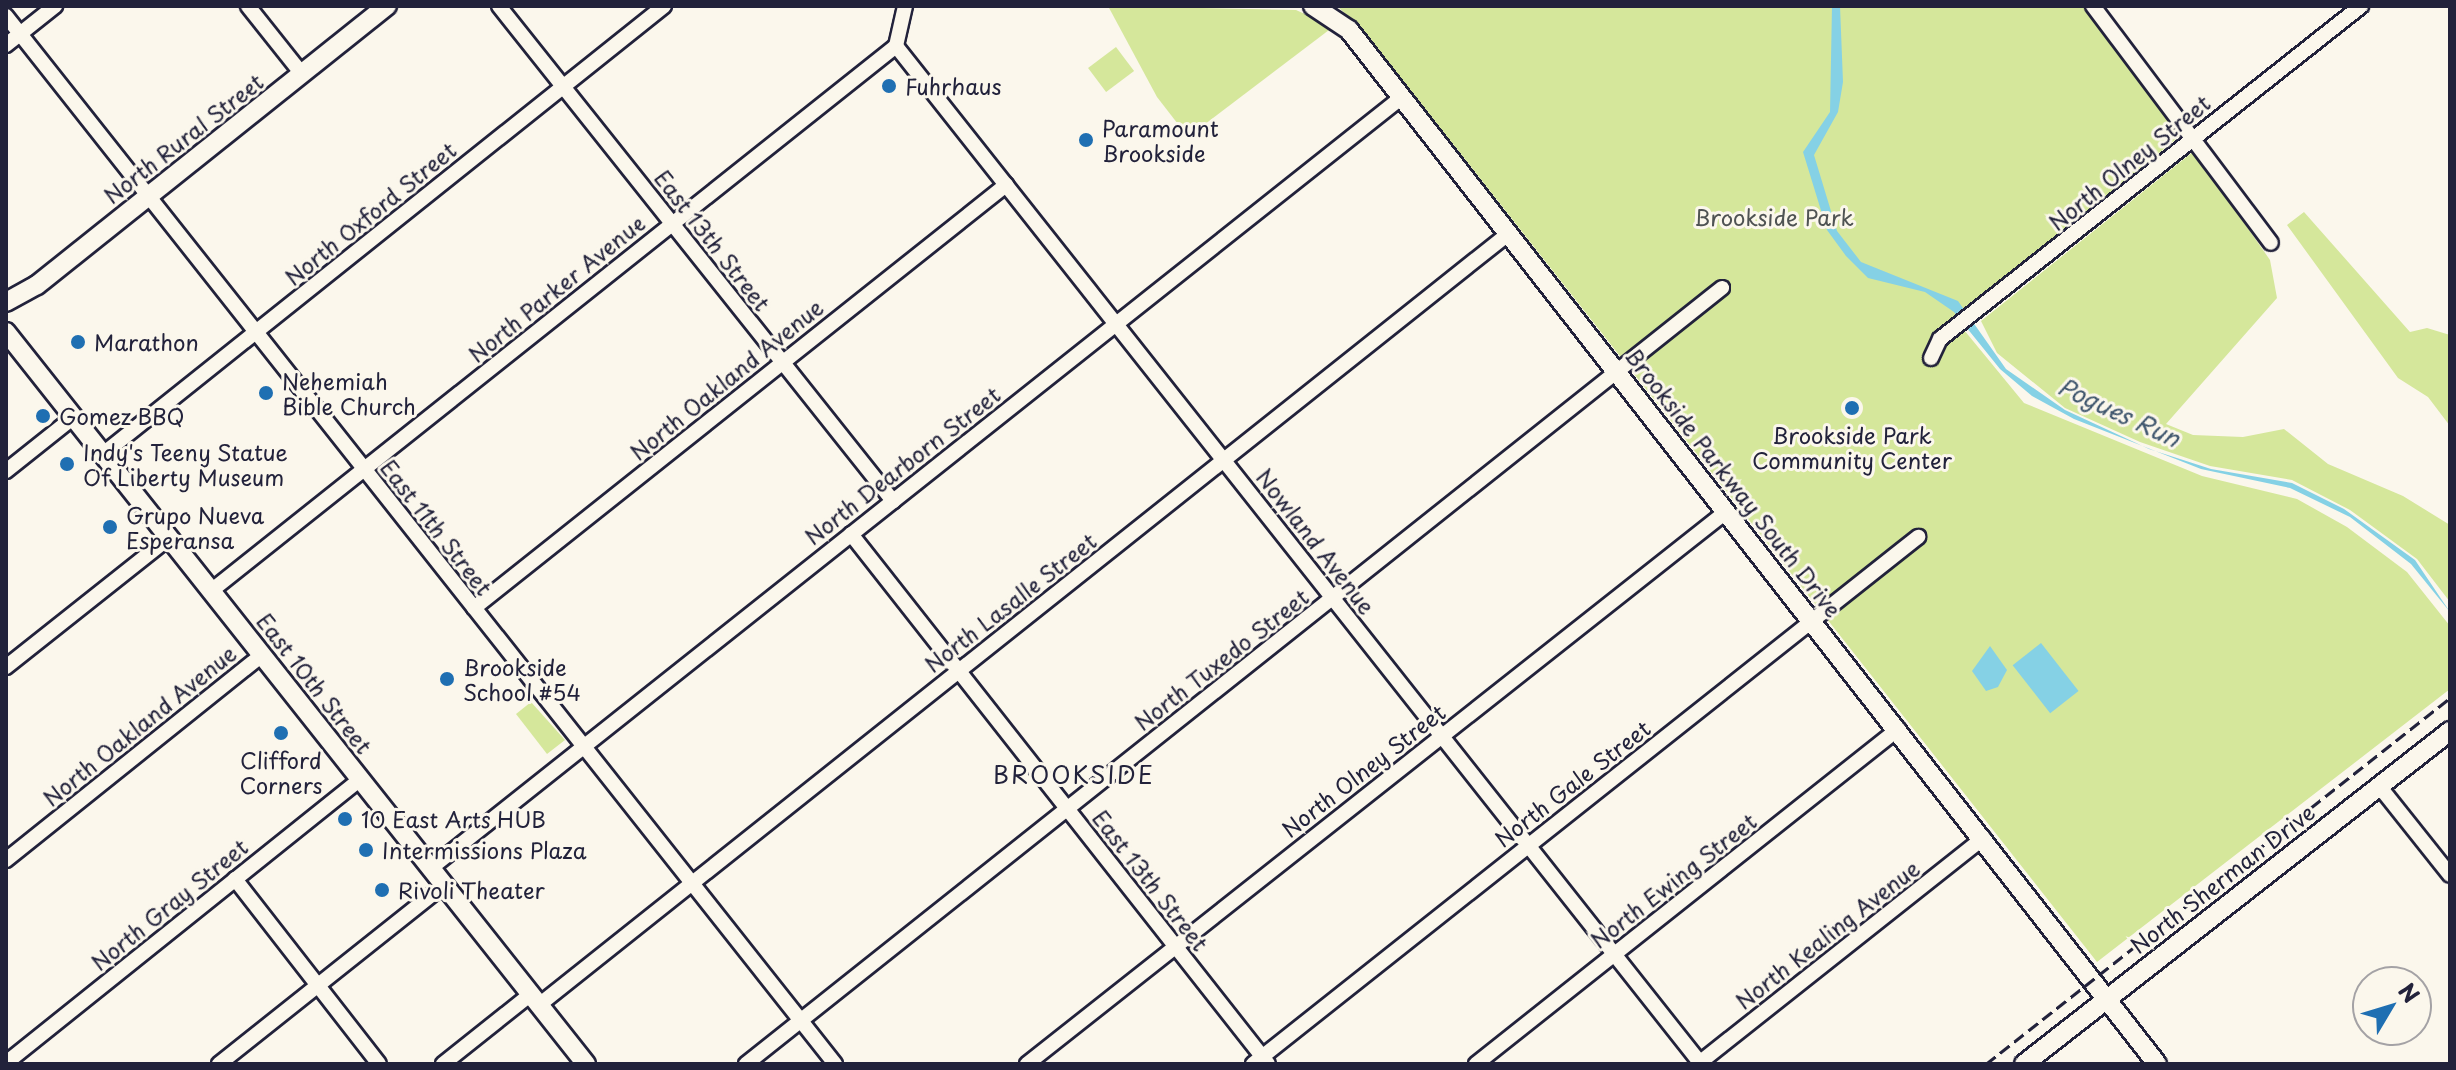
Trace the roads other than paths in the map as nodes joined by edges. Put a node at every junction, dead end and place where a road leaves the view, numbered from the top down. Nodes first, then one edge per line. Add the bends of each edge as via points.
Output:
1 (55, 6) edge
2 (248, 6) edge
3 (387, 6) edge
4 (499, 6) edge
5 (664, 6) edge
6 (905, 6) edge
7 (1313, 6) edge
8 (2361, 6) edge
9 (2101, 9) edge
10 (6, 16) edge
11 (20, 34) junction
12 (6, 45) edge
13 (896, 46) junction
14 (302, 74) junction
15 (563, 87) junction
16 (1402, 97) junction
17 (2195, 137) junction
18 (1006, 185) junction
19 (148, 196) junction
20 (672, 224) junction
21 (1508, 234) junction
22 (2271, 243) dead end
23 (1722, 288) dead end
24 (6, 302) edge
25 (1116, 324) junction
26 (6, 332) edge
27 (256, 332) junction
28 (1931, 358) dead end
29 (782, 362) junction
30 (1617, 373) junction
31 (74, 417) junction
32 (103, 454) junction
33 (1224, 461) junction
34 (364, 469) junction
35 (6, 471) edge
36 (893, 501) junction
37 (1727, 511) junction
38 (851, 534) junction
39 (1918, 537) dead end
40 (169, 538) junction
41 (211, 591) junction
42 (1333, 598) junction
43 (474, 608) junction
44 (1813, 621) junction
45 (262, 655) junction
46 (6, 667) edge
47 (959, 671) junction
48 (1898, 729) junction
49 (2450, 731) edge
50 (1442, 736) junction
51 (584, 747) junction
52 (360, 779) junction
53 (2380, 787) junction
54 (1067, 809) junction
55 (1983, 838) junction
56 (1529, 846) junction
57 (6, 860) edge
58 (431, 868) junction
59 (2450, 875) edge
60 (235, 879) junction
61 (693, 883) junction
62 (444, 885) junction
63 (1175, 946) junction
64 (1614, 955) junction
65 (318, 985) junction
66 (2107, 998) junction
67 (535, 1000) junction
68 (800, 1020) junction
69 (1261, 1062) edge
70 (6, 1063) edge
71 (219, 1064) edge
72 (379, 1064) edge
73 (443, 1064) edge
74 (586, 1064) edge
75 (746, 1064) edge
76 (835, 1064) edge
77 (1027, 1064) edge
78 (1476, 1064) edge
79 (1700, 1064) edge
80 (2024, 1064) edge
81 (2157, 1064) edge

1 - 11 street
2 - 14 street
3 - 14 main road, North Rural Street
4 - 15 street, East 13th Street
5 - 15 street, North Oxford Street
6 - 13 street
7 - 16 main road, Brookside Parkway South Drive via 1349,30
8 - 17 street, North Olney Street
9 - 17 street
10 - 11 street, East 11th Street
11 - 12 street
11 - 19 street, East 11th Street
13 - 18 street, Nowland Avenue
13 - 20 street, North Parker Avenue
14 - 19 main road, North Rural Street
15 - 20 street, East 13th Street
15 - 27 street, North Oxford Street
16 - 21 main road, Brookside Parkway South Drive
16 - 25 street, North Dearborn Street
17 - 22 street
17 - 28 street, North Olney Street via 1940,339
18 - 25 street, Nowland Avenue
18 - 29 street, North Oakland Avenue
19 - 24 main road, North Rural Street via 37,285
19 - 27 street, East 11th Street
20 - 29 street, East 13th Street
20 - 34 street, North Parker Avenue
21 - 30 main road, Brookside Parkway South Drive
21 - 33 street, North Lasalle Street
23 - 30 street, North Tuxedo Street
25 - 33 street, Nowland Avenue
25 - 36 street, North Dearborn Street
26 - 31 main road, East 10th Street
27 - 32 street, North Oxford Street
27 - 34 street, East 11th Street
29 - 36 street, East 13th Street
29 - 43 street, North Oakland Avenue
30 - 37 main road, Brookside Parkway South Drive
30 - 42 street, North Tuxedo Street
31 - 32 main road, East 10th Street
31 - 35 street
32 - 40 main road, East 10th Street
33 - 42 street, Nowland Avenue
33 - 47 street, North Lasalle Street
34 - 41 street, North Parker Avenue
34 - 43 street, East 11th Street
36 - 38 street, North Dearborn Street
37 - 44 main road, Brookside Parkway South Drive
37 - 50 street, North Olney Street
38 - 47 street, East 13th Street
38 - 51 street, North Dearborn Street
39 - 44 street, North Gale Street
40 - 41 main road, East 10th Street
40 - 46 street
41 - 45 main road, East 10th Street
42 - 50 street, Nowland Avenue
42 - 54 street, North Tuxedo Street
43 - 51 street, East 11th Street
44 - 48 main road, Brookside Parkway South Drive
44 - 56 street, North Gale Street
45 - 52 main road, East 10th Street
45 - 57 street, North Oakland Avenue
47 - 54 street, East 13th Street
47 - 61 street, North Lasalle Street
48 - 55 main road, Brookside Parkway South Drive
48 - 64 street, North Ewing Street
49 - 53 main road, North Sherman Drive
50 - 56 street, Nowland Avenue
50 - 63 street, North Olney Street
51 - 58 street, North Dearborn Street
51 - 61 street, East 11th Street
52 - 58 main road, East 10th Street
52 - 60 street, North Gray Street
53 - 59 street
53 - 66 main road, North Sherman Drive
54 - 63 street, East 13th Street
54 - 68 street, North Tuxedo Street
55 - 66 main road, Brookside Parkway South Drive
55 - 79 street, North Kealing Avenue
56 - 64 street, Nowland Avenue
56 - 69 street, North Gale Street
58 - 62 main road, East 10th Street
60 - 65 street
60 - 70 street, North Gray Street
61 - 67 street, North Lasalle Street
61 - 68 street, East 11th Street
62 - 65 street
62 - 67 main road, East 10th Street
63 - 69 street, East 13th Street
63 - 77 street, North Olney Street
64 - 78 street, North Ewing Street
64 - 79 street, Nowland Avenue
65 - 71 street
65 - 72 street
66 - 80 main road, North Sherman Drive
66 - 81 main road, Brookside Parkway South Drive
67 - 73 street, North Lasalle Street
67 - 74 main road, East 10th Street
68 - 75 street, North Tuxedo Street
68 - 76 street, East 11th Street

